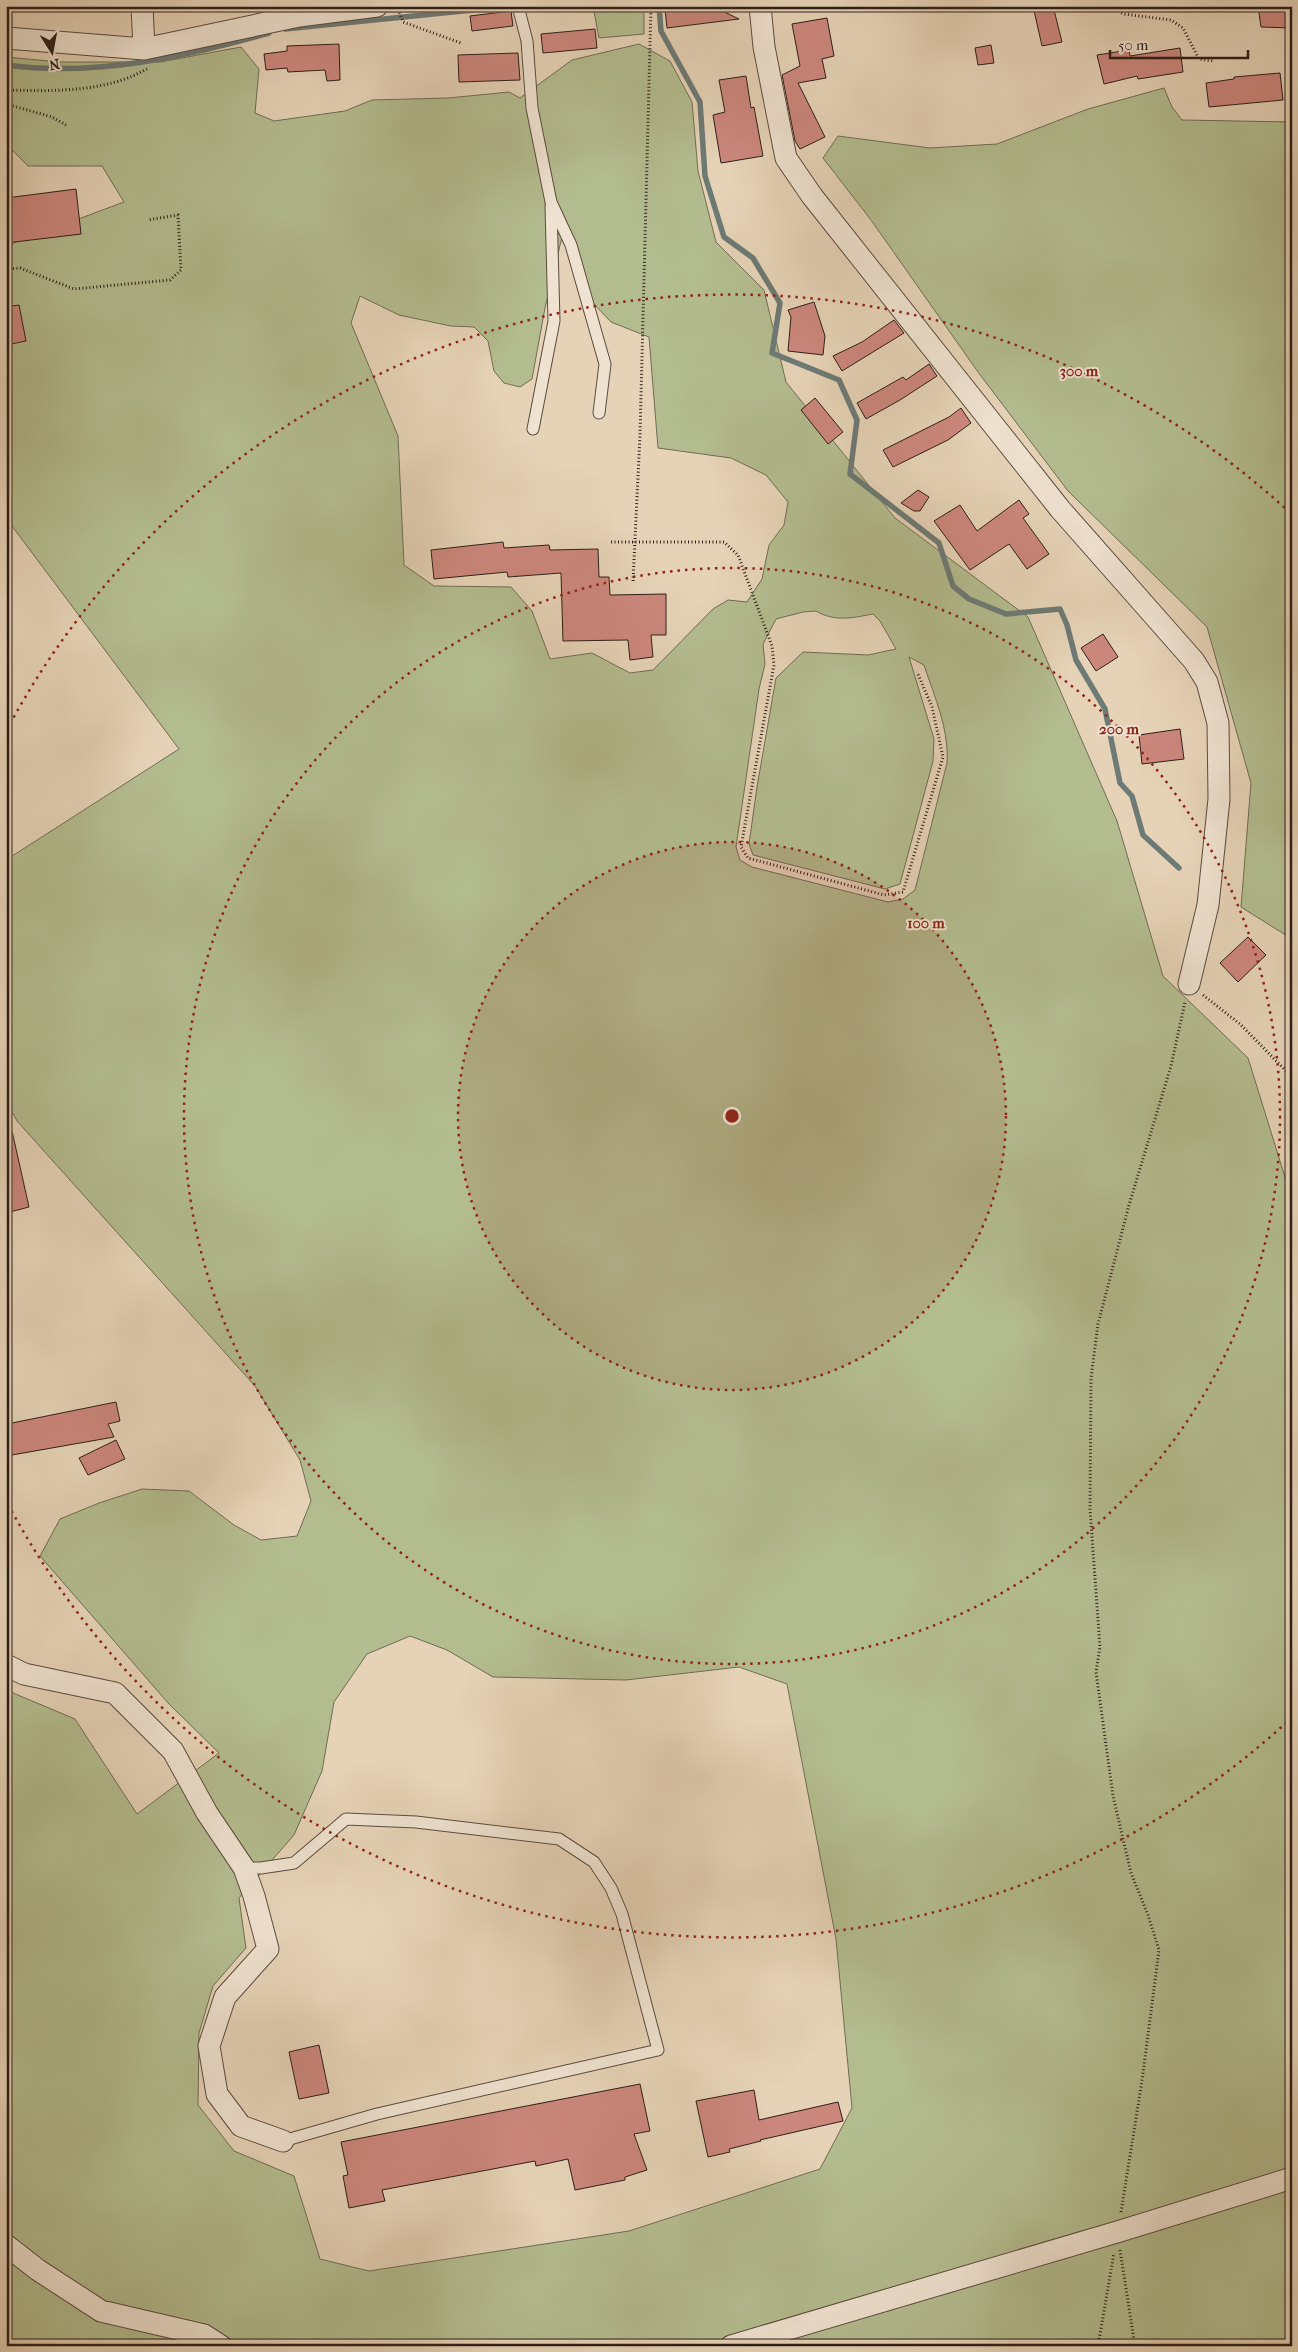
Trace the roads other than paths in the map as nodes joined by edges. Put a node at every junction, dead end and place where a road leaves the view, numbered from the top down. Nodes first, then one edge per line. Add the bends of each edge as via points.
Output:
1 (142, 6) edge
2 (378, 6) edge
3 (518, 6) edge
4 (760, 6) edge
5 (6, 38) edge
6 (144, 49) junction
7 (551, 202) junction
8 (599, 413) dead end
9 (533, 429) dead end
10 (1189, 984) road end
11 (6, 1664) edge
12 (244, 1868) junction
13 (283, 2141) joint
14 (1292, 2178) edge
15 (6, 2245) edge
16 (221, 2346) edge
17 (731, 2346) edge

1 - 6 street
2 - 6 street via 299,16
3 - 7 lane via 527,42 532,108
4 - 10 street via 764,47 786,158 812,196 1060,509 1194,662 1207,682 1218,723 1219,800 1208,905
5 - 6 street
7 - 8 lane via 572,245 605,364
7 - 9 lane via 554,321
11 - 12 street via 24,1674 115,1693 174,1751 207,1813
12 - 13 street via 268,1949 225,1997 208,2046 217,2094 241,2126
12 - 13 lane via 294,1863 346,1819 416,1822 559,1839 594,1862 611,1888 622,1914 658,2050 377,2114
14 - 17 street
15 - 16 street via 38,2270 101,2310 204,2335

